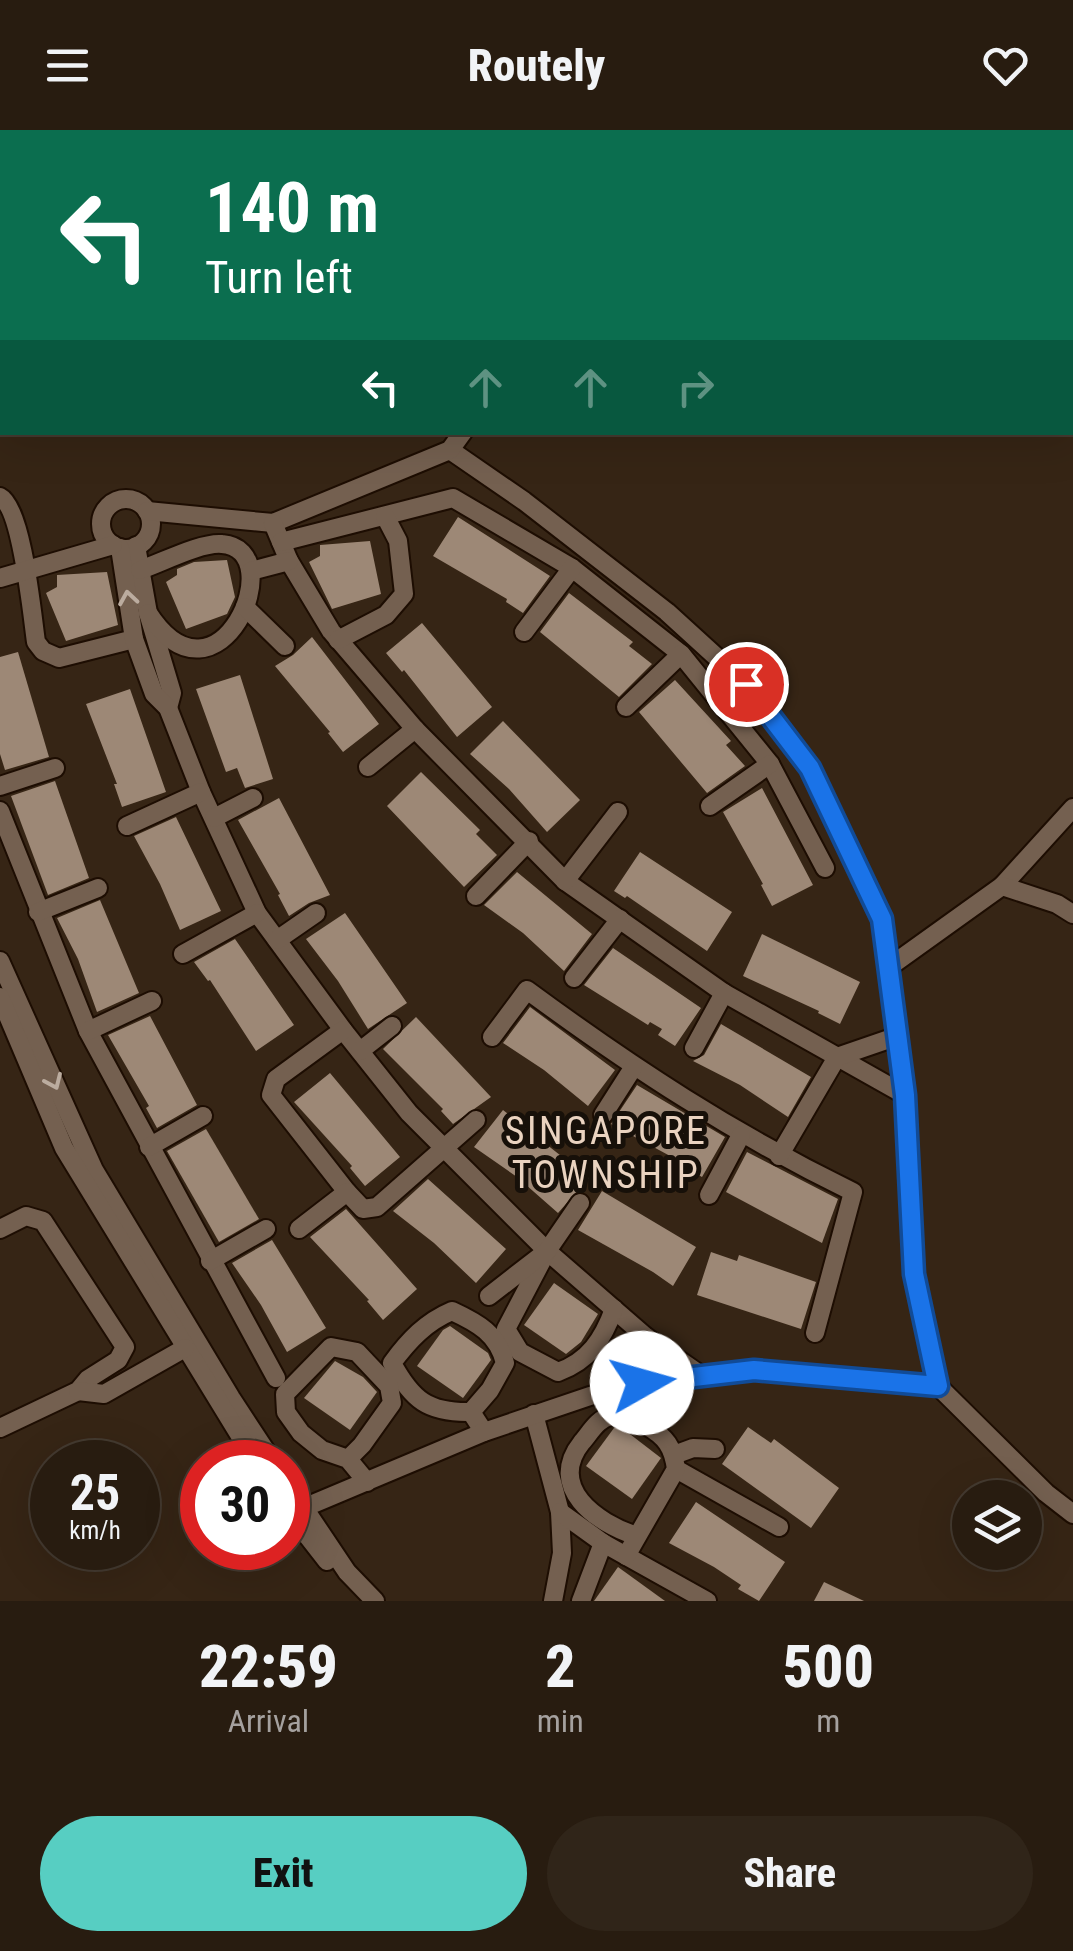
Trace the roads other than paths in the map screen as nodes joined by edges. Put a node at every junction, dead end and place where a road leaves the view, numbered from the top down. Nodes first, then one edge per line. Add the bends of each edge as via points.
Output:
1 (451, 441) edge
2 (0, 497) edge
3 (148, 511) junction
4 (385, 516) junction
5 (274, 523) junction
6 (282, 542) junction
7 (123, 547) junction
8 (289, 561) junction
9 (572, 568) junction
10 (26, 569) junction
11 (140, 570) junction
12 (250, 571) junction
13 (0, 578) edge
14 (244, 608) junction
15 (148, 613) junction
16 (524, 632) dead end
17 (134, 639) junction
18 (338, 640) junction
19 (285, 646) dead end
20 (681, 654) junction
21 (626, 707) dead end
22 (168, 708) junction
23 (416, 729) junction
24 (770, 764) junction
25 (368, 767) dead end
26 (55, 768) dead end
27 (0, 786) edge
28 (202, 792) junction
29 (252, 798) dead end
30 (710, 806) dead end
31 (1073, 808) edge
32 (0, 812) edge
33 (618, 812) dead end
34 (214, 818) junction
35 (127, 826) dead end
36 (529, 841) junction
37 (825, 868) dead end
38 (566, 881) junction
39 (1002, 886) junction
40 (98, 888) dead end
41 (476, 896) dead end
42 (38, 912) junction
43 (257, 913) junction
44 (316, 913) dead end
45 (1073, 914) edge
46 (620, 919) junction
47 (277, 940) junction
48 (183, 954) dead end
49 (0, 961) edge
50 (889, 967) junction
51 (574, 978) dead end
52 (724, 992) junction
53 (0, 997) edge
54 (152, 1002) dead end
55 (392, 1026) dead end
56 (342, 1030) junction
57 (88, 1031) junction
58 (898, 1036) junction
59 (492, 1037) dead end
60 (694, 1048) dead end
61 (360, 1051) junction
62 (837, 1058) junction
63 (633, 1068) junction
64 (905, 1095) junction
65 (603, 1115) dead end
66 (202, 1116) dead end
67 (476, 1120) dead end
68 (741, 1135) junction
69 (149, 1148) junction
70 (443, 1148) junction
71 (778, 1156) junction
72 (348, 1192) junction
73 (708, 1195) dead end
74 (580, 1202) dead end
75 (0, 1229) edge
76 (266, 1229) dead end
77 (299, 1230) dead end
78 (547, 1251) junction
79 (210, 1262) junction
80 (489, 1296) dead end
81 (614, 1309) junction
82 (814, 1333) dead end
83 (646, 1337) junction
84 (184, 1348) junction
85 (702, 1376) junction
86 (276, 1378) dead end
87 (642, 1383) junction
88 (938, 1386) junction
89 (78, 1391) junction
90 (471, 1412) junction
91 (534, 1414) junction
92 (0, 1428) edge
93 (484, 1432) junction
94 (242, 1440) edge
95 (259, 1440) edge
96 (714, 1449) dead end
97 (348, 1459) junction
98 (675, 1462) junction
99 (367, 1482) junction
100 (310, 1504) edge
101 (560, 1512) junction
102 (1073, 1514) edge
103 (779, 1527) dead end
104 (310, 1530) edge
105 (310, 1534) edge
106 (637, 1536) junction
107 (603, 1543) junction
108 (626, 1556) junction
109 (680, 1594) edge
110 (358, 1601) edge
111 (375, 1601) edge
112 (553, 1601) edge
113 (582, 1601) edge
114 (707, 1601) edge

1 - 5 street
1 - 50 street via 667,612 746,684 810,768 882,919
2 - 10 street via 11,506
3 - 5 street
3 - 7 street via 148,535
3 - 7 street via 127,498 105,508 102,532
4 - 6 street
4 - 9 street via 453,498
4 - 18 street via 398,540 404,594 386,615
5 - 6 street
6 - 8 street
7 - 10 street
7 - 11 street
17 -> 7 street
8 - 12 street
8 - 18 street
9 - 16 street
9 - 20 street
10 - 13 street
10 - 17 street via 36,642 51,656
11 - 12 street via 224,544 239,550
11 - 15 street
12 - 14 street via 252,590
14 - 15 street via 228,634 192,649 171,642
14 - 19 street
15 - 22 street via 172,693
17 - 22 street via 154,694
18 - 23 street
20 - 21 street
20 - 24 street
22 - 28 street
23 - 25 street
23 - 36 street
24 - 30 street
24 - 37 street
26 - 27 street
28 - 34 street
28 - 35 street
29 - 34 street
31 - 39 street
32 - 42 street
33 - 38 street
34 - 43 street
36 - 38 street
36 - 41 street
38 - 46 street
39 - 45 street
39 - 50 street
40 - 42 street
42 - 57 street
43 - 47 street
43 - 48 street
44 - 47 street
46 - 51 street
46 - 52 street
47 - 56 street
49 -> 95 street via 94,1170
50 - 58 street
52 - 60 street
52 - 62 street
53 - 84 street via 64,1148
54 - 57 street
55 - 61 street
56 - 61 street
56 - 72 street via 276,1079 272,1095
57 - 69 street
58 - 62 street
58 - 64 street
59 - 63 street via 527,990
61 - 70 street
62 - 64 street
62 - 71 street
63 - 65 street
63 - 68 street
64 - 88 street via 914,1274
66 - 69 street
67 - 70 street
68 - 71 street
68 - 73 street
69 - 79 street
70 - 72 street via 370,1210
70 - 78 street
71 - 82 street via 853,1192
72 - 77 street
74 - 78 street
75 - 89 street via 26,1216 43,1221 122,1338 122,1355
76 - 79 street
78 - 80 street
78 - 81 street
78 - 81 street via 506,1329 520,1352 558,1372 580,1364
79 - 86 street
81 - 83 street
83 - 85 street
83 - 87 street
84 - 89 street via 104,1394
84 - 94 street
85 - 87 street
85 - 88 street via 754,1370
87 - 91 street
88 - 102 street
89 - 92 street
90 - 90 street via 505,1363 501,1346 480,1324 452,1311 419,1331 392,1362 422,1402 441,1412
90 - 93 street
91 - 93 street
91 - 101 street
93 - 99 street
96 - 98 street via 693,1448
97 - 97 street via 322,1450 286,1412 285,1394 332,1346 358,1352 390,1386 392,1404
97 - 99 street
98 - 103 street
98 - 106 street
98 - 106 street via 665,1437 634,1418 612,1415 574,1452 568,1472 573,1492
99 - 100 street
101 - 107 street
101 - 112 street via 562,1553
104 - 111 street
105 - 110 street
106 - 108 street
107 - 108 street
107 - 113 street
108 - 109 street
109 - 114 street

